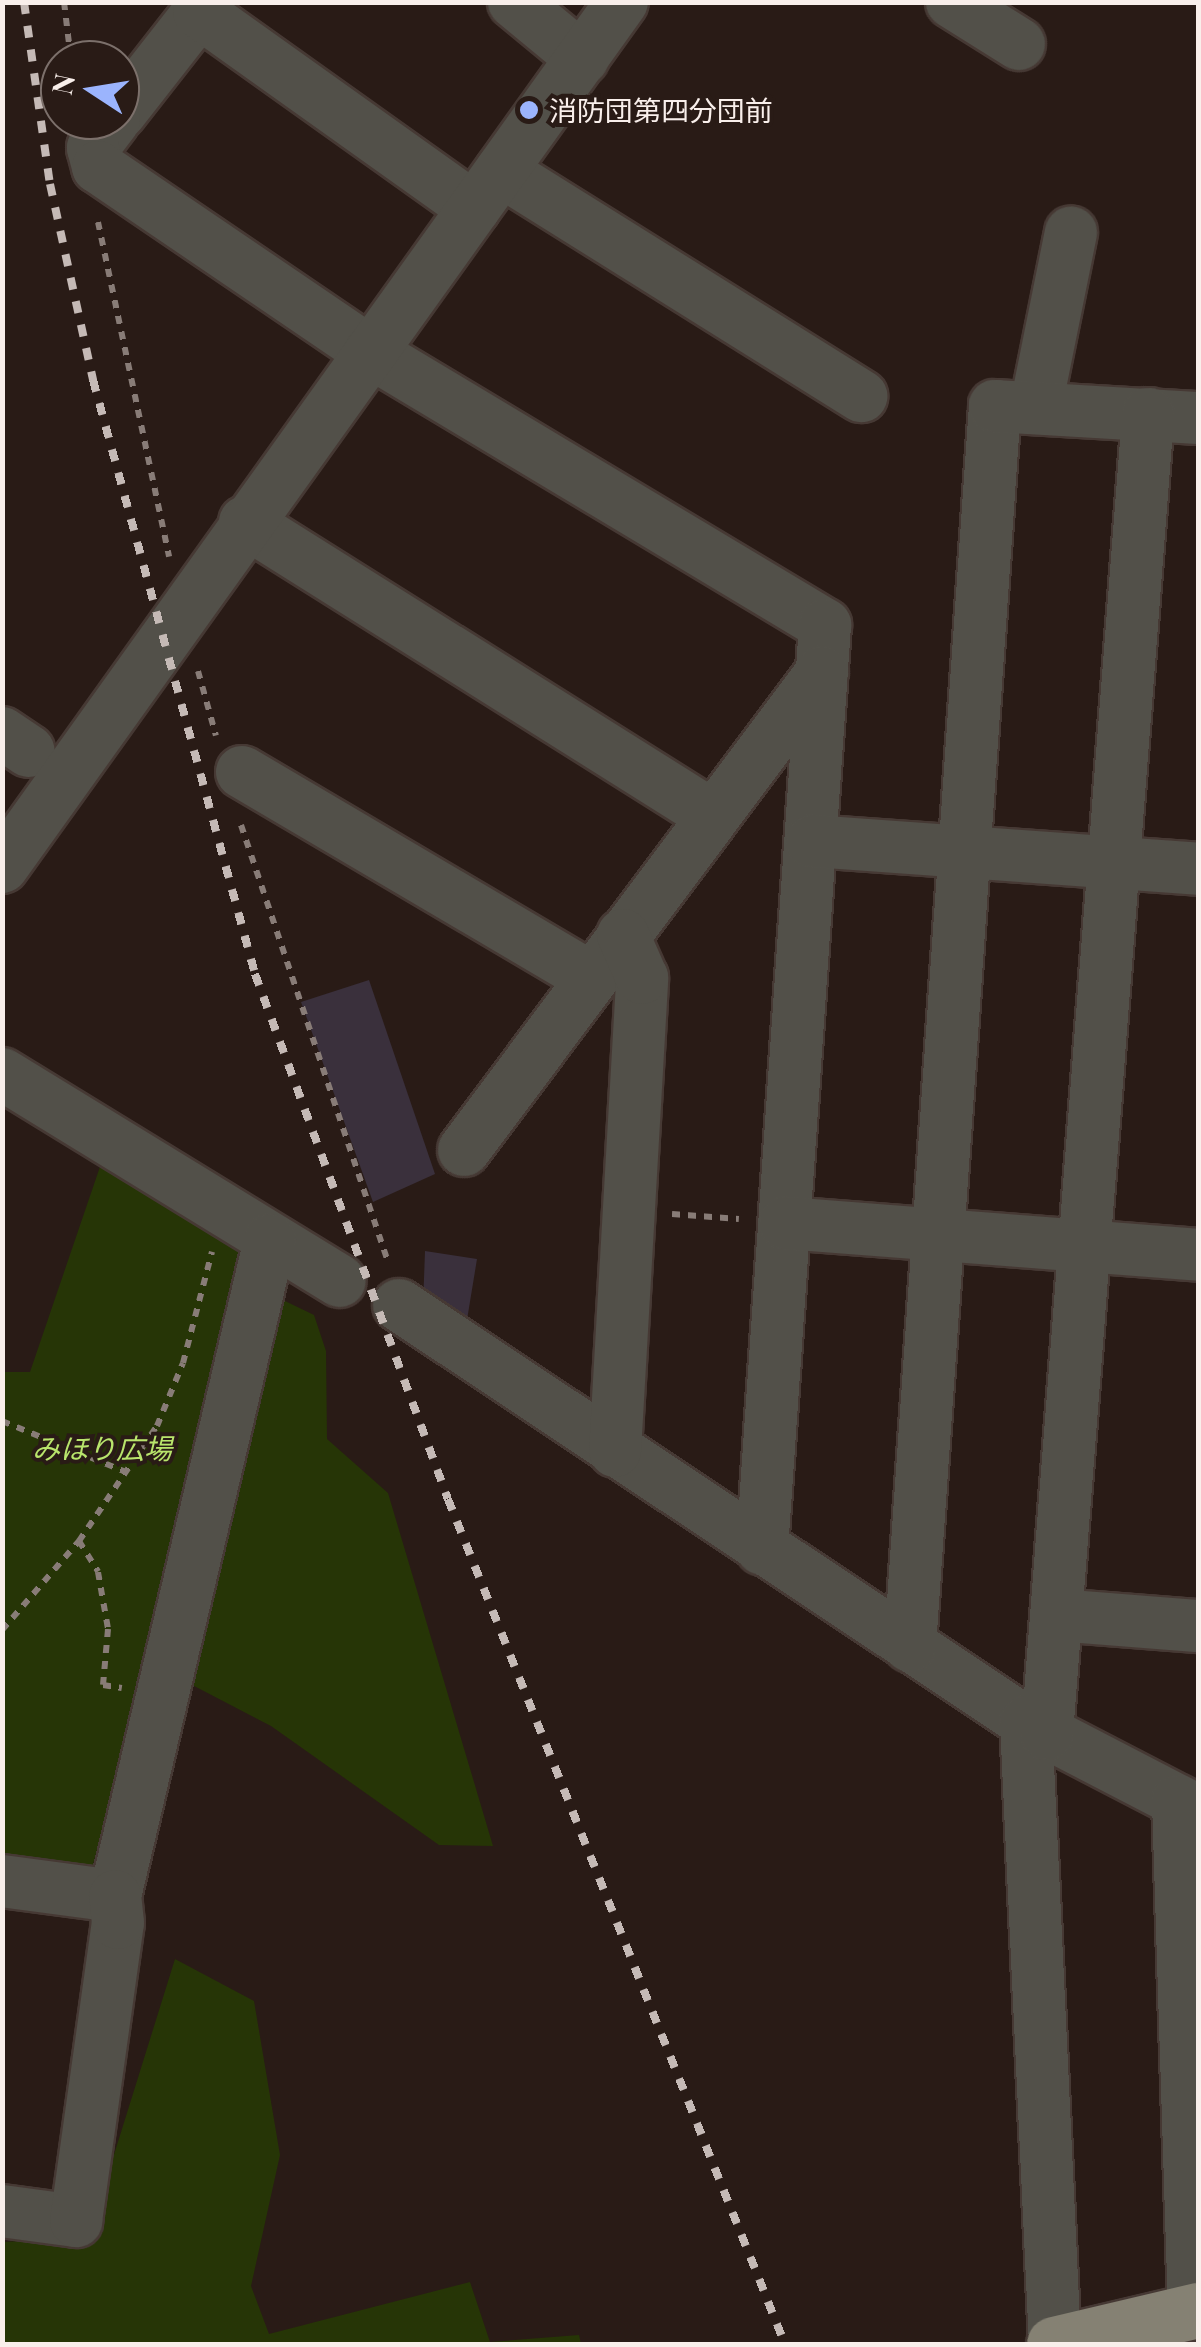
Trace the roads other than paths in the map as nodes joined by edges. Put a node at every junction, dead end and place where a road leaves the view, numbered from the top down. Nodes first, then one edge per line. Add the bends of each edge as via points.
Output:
1 (514, 2) edge
2 (622, 2) edge
3 (952, 2) edge
4 (1019, 44) dead end
5 (583, 59) junction
6 (140, 87) edge
7 (99, 140) edge
8 (488, 190) junction
9 (1071, 232) dead end
10 (370, 352) junction
11 (861, 396) dead end
12 (1036, 406) junction
13 (1173, 416) edge
14 (244, 522) junction
15 (822, 672) junction
16 (233, 778) road end
17 (713, 816) junction
18 (812, 841) junction
19 (964, 852) junction
20 (1115, 863) junction
21 (2, 867) edge
22 (1198, 869) edge
23 (623, 935) junction
24 (590, 977) junction
25 (2, 1074) edge
26 (464, 1150) dead end
27 (785, 1224) junction
28 (936, 1235) junction
29 (1086, 1246) junction
30 (268, 1251) junction
31 (1198, 1254) edge
32 (340, 1281) dead end
33 (395, 1290) road end
34 (615, 1451) junction
35 (762, 1549) junction
36 (1057, 1615) junction
37 (1198, 1626) edge
38 (910, 1646) junction
39 (1036, 1728) junction
40 (1193, 1804) edge
41 (2, 1881) edge
42 (114, 1896) junction
43 (2, 2210) edge
44 (1196, 2310) edge
45 (1055, 2344) edge

1 - 5 street
2 - 5 street
3 - 4 street
5 - 8 street
6 - 8 street via 198,12
7 - 10 street via 93,148 98,167
8 - 10 street
8 - 11 street
9 - 12 street
10 - 14 street
10 - 15 street via 824,625
12 - 13 street
12 - 19 street via 994,406
13 - 20 street
14 - 17 street
14 - 21 street
15 - 17 street
15 - 18 street
16 - 24 street
17 - 23 street
18 - 19 street
18 - 27 street
19 - 20 street
19 - 28 street
20 - 22 street
20 - 29 street
23 - 24 street
23 - 34 street via 642,978
24 - 26 street
25 - 30 street via 161,1164
27 - 28 street
27 - 35 street
28 - 29 street
28 - 38 street
29 - 31 street
29 - 36 street
30 - 32 street
30 - 42 street
33 - 34 street
34 - 35 street
35 - 38 street
36 - 37 street
36 - 39 street
38 - 39 street
39 - 40 street
39 - 45 street
40 - 44 street
41 - 42 street
42 - 43 street via 118,1923 76,2221
44 - 45 main road

